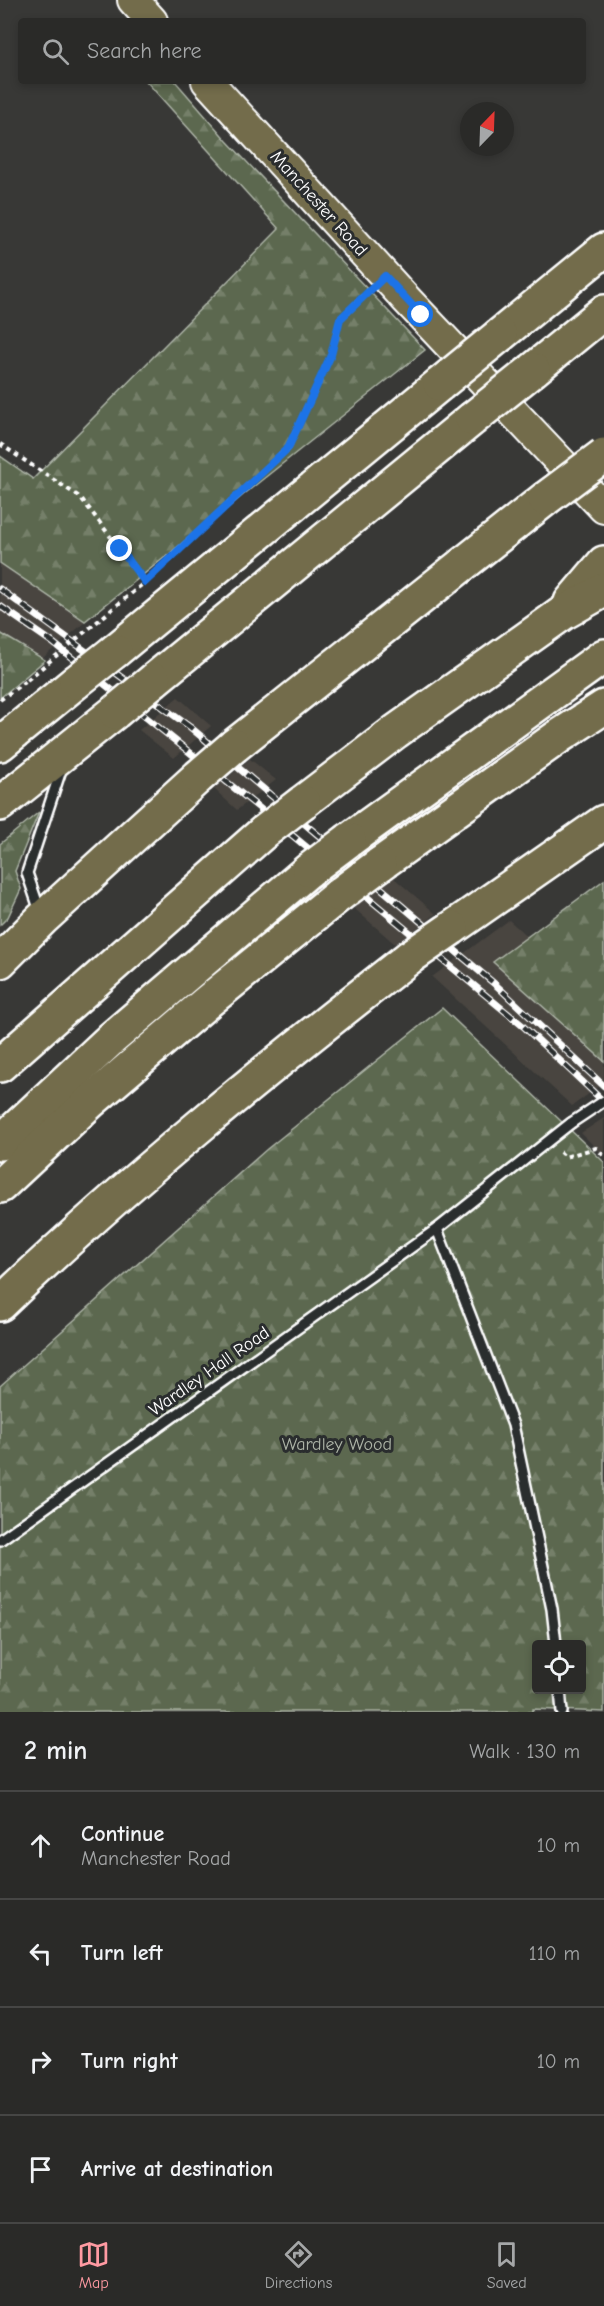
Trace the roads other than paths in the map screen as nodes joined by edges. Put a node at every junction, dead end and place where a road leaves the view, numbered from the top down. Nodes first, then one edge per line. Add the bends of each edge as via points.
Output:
1 (133, 0) edge
2 (149, 18) edge
3 (210, 84) edge
4 (604, 250) edge
5 (604, 312) edge
6 (604, 455) edge
7 (604, 508) edge
8 (604, 563) edge
9 (604, 590) edge
10 (562, 613) junction
11 (604, 656) edge
12 (604, 685) edge
13 (604, 707) edge
14 (0, 744) edge
15 (481, 744) junction
16 (69, 749) junction
17 (0, 804) edge
18 (604, 822) edge
19 (42, 919) junction
20 (0, 961) edge
21 (0, 1065) edge
22 (604, 1101) edge
23 (0, 1143) edge
24 (0, 1186) edge
25 (437, 1230) junction
26 (0, 1304) edge
27 (0, 1540) edge
28 (556, 1640) edge
29 (560, 1694) edge
30 (562, 1712) edge

1 - 2 main road
3 - 7 main road, Manchester Road
4 - 14 highway, bridge
5 - 16 highway, bridge
6 - 19 highway, bridge via 234,746
8 - 10 highway
9 - 10 highway
10 - 21 highway, bridge via 395,732 264,832
11 - 15 highway
12 - 15 highway via 580,701
13 - 24 highway, bridge via 339,895 90,1102
15 - 23 highway, bridge via 309,870 111,1039
16 - 17 highway
16 - 19 lane via 27,873
18 - 26 highway, bridge via 410,957 304,1040 59,1247
19 - 20 highway
22 - 25 lane, Wardley Hall Road, bridge via 548,1140
25 - 27 lane, Wardley Hall Road
25 - 28 lane via 513,1425
29 - 30 lane

